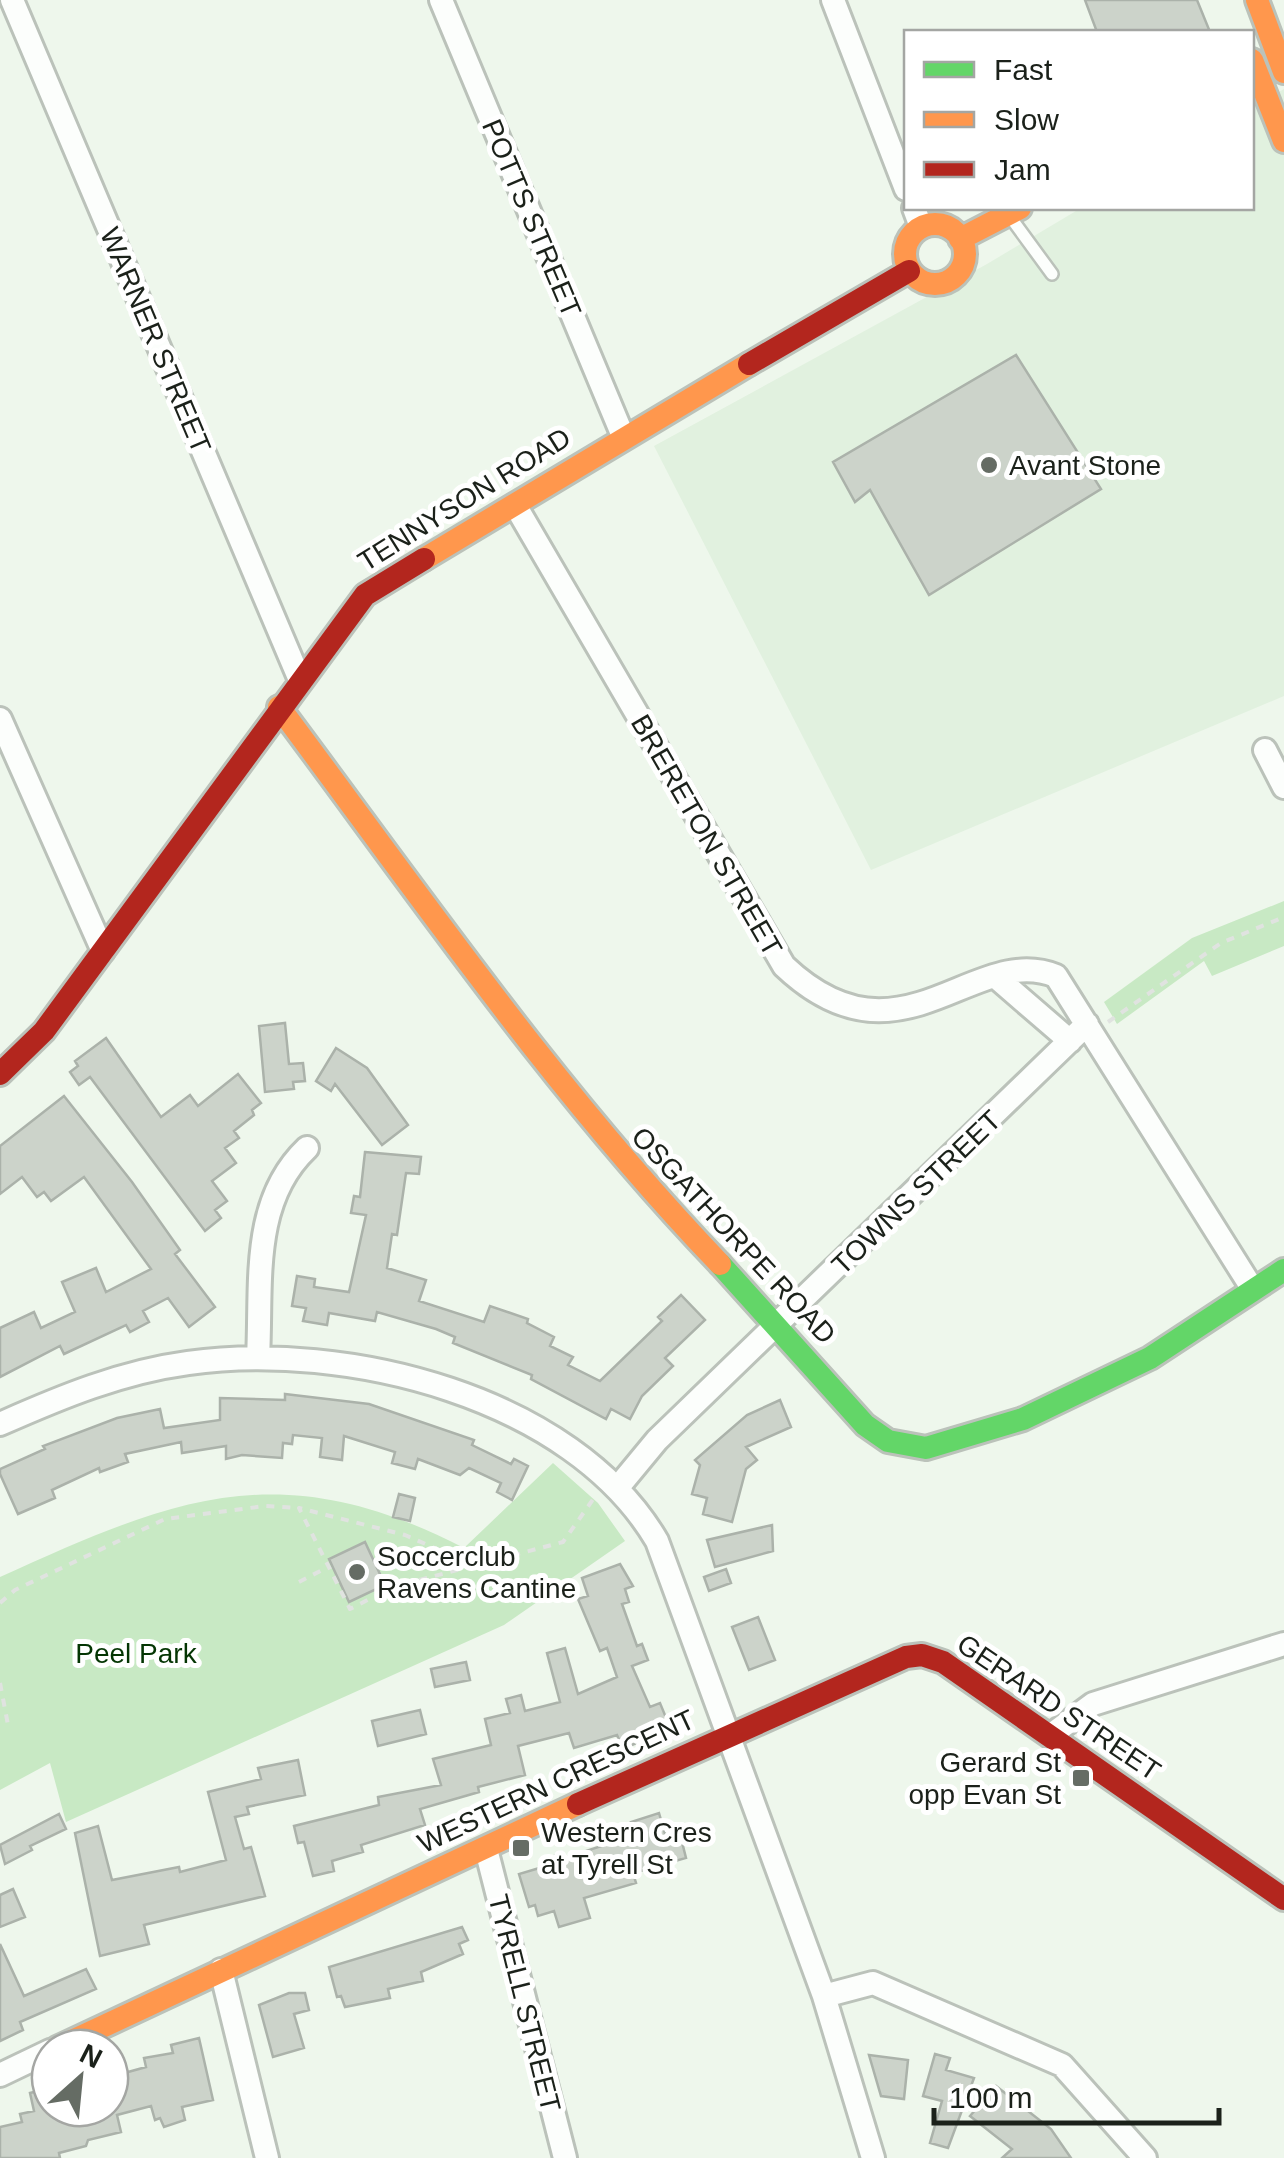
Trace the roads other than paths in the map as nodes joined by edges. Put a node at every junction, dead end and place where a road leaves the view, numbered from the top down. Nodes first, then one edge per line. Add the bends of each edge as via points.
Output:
1 (12, 0) edge
2 (441, 0) edge
3 (833, 0) edge
4 (1257, 0) edge
5 (1282, 66) edge
6 (1254, 68) edge
7 (1254, 70) edge
8 (1284, 140) edge
9 (904, 184) edge
10 (1014, 211) edge
11 (917, 217) edge
12 (960, 239) junction
13 (910, 271) junction
14 (1052, 274) dead end
15 (623, 436) junction
16 (515, 504) junction
17 (300, 680) junction
18 (278, 707) junction
19 (0, 720) edge
20 (1264, 750) dead end
21 (1284, 787) edge
22 (103, 952) junction
23 (998, 978) junction
24 (1083, 1033) junction
25 (0, 1074) edge
26 (307, 1148) dead end
27 (1284, 1270) edge
28 (1252, 1288) junction
29 (779, 1326) junction
30 (258, 1358) junction
31 (0, 1424) edge
32 (614, 1482) junction
33 (1284, 1644) edge
34 (729, 1733) junction
35 (1051, 1735) junction
36 (486, 1848) junction
37 (1284, 1898) edge
38 (221, 1970) junction
39 (824, 1996) junction
40 (99, 2028) edge
41 (30, 2061) edge
42 (0, 2075) edge
43 (268, 2158) edge
44 (565, 2158) edge
45 (872, 2158) edge
46 (1146, 2158) edge

1 - 17 street, WARNER STREET
2 - 15 street, POTTS STREET
3 - 9 street
4 - 5 main road
5 - 6 main road
7 - 8 main road
10 - 12 main road
10 - 14 lane
11 - 12 main road
11 - 13 main road via 904,253
12 - 13 main road via 965,255 956,276 934,284
13 - 15 main road, TENNYSON ROAD
15 - 16 main road, TENNYSON ROAD
16 - 17 main road, TENNYSON ROAD via 365,595
16 - 23 street, BRERETON STREET via 784,966 834,1000 880,1010 920,1005
17 - 18 main road, TENNYSON ROAD
18 - 22 main road, TENNYSON ROAD
18 - 29 main road, OSGATHORPE ROAD via 564,1090
19 - 22 street
20 - 21 street
22 - 25 main road, TENNYSON ROAD via 44,1031
23 - 24 street, BRERETON STREET
23 - 24 street, BRERETON STREET via 1036,970 1056,976
24 - 28 street, BRERETON STREET
24 - 29 street, TOWNS STREET
26 - 30 street via 283,1174 265,1218
27 - 28 main road, OSGATHORPE ROAD
28 - 29 main road, OSGATHORPE ROAD via 1118,1375 1024,1419 926,1448 888,1441 865,1424
29 - 32 street, TOWNS STREET
30 - 31 street via 125,1376
30 - 32 street via 371,1368 438,1386 527,1425
32 - 34 street via 657,1541
33 - 35 street via 1094,1704
34 - 35 main road, GERARD STREET via 906,1656 922,1655 943,1662
34 - 36 main road, WESTERN CRESCENT
34 - 39 street, WESTERN CRESCENT
35 - 37 main road, GERARD STREET
36 - 38 main road, WESTERN CRESCENT
36 - 44 street, TYRELL STREET
38 - 40 main road, WESTERN CRESCENT
38 - 43 street
39 - 45 street, WESTERN CRESCENT
39 - 46 street via 874,1984 1062,2065
41 - 42 street, WESTERN CRESCENT

